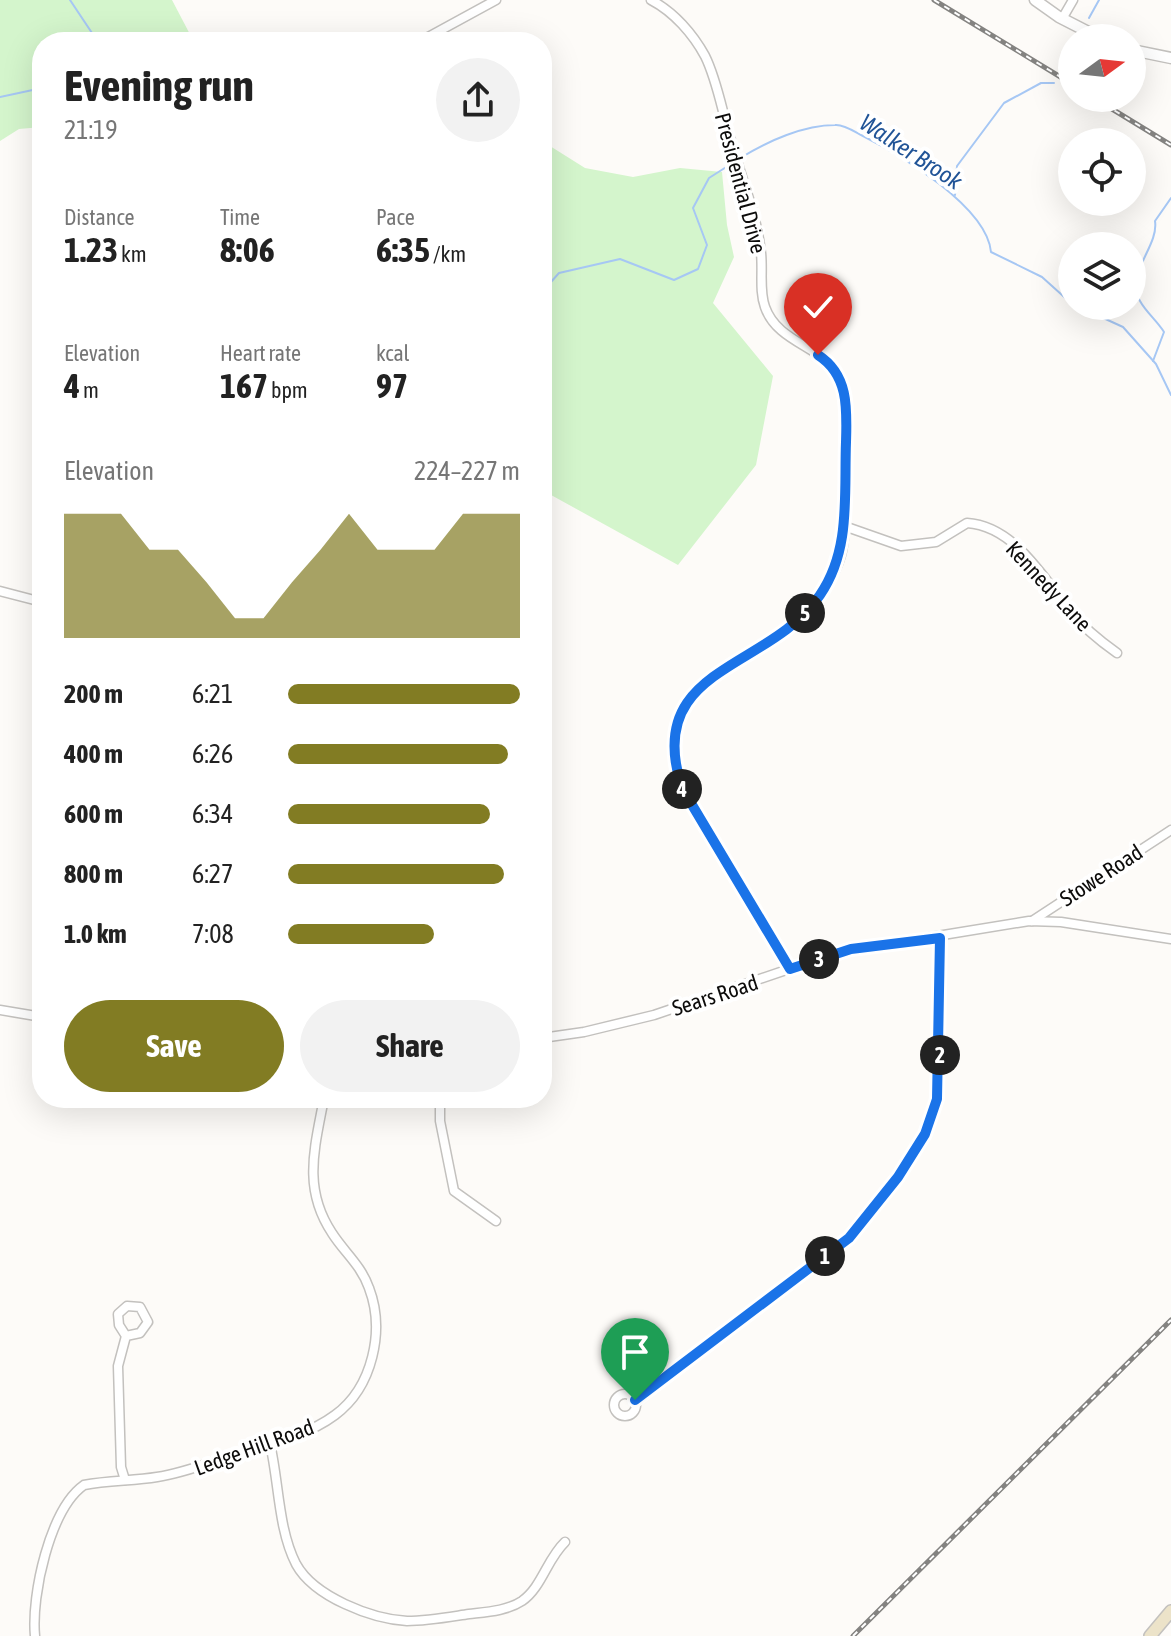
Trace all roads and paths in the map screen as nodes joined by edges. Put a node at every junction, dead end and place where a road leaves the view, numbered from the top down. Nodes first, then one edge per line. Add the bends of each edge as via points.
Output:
1 (496, 0) edge
2 (651, 0) edge
3 (1035, 0) edge
4 (1073, 0) edge
5 (1062, 19) junction
6 (1072, 24) edge
7 (437, 32) edge
8 (1146, 53) edge
9 (1171, 58) edge
10 (844, 526) junction
11 (0, 591) edge
12 (32, 599) edge
13 (1117, 653) dead end
14 (1171, 830) edge
15 (1032, 921) junction
16 (940, 938) junction
17 (1171, 939) edge
18 (790, 969) junction
19 (0, 1010) edge
20 (32, 1015) edge
21 (552, 1037) edge
22 (322, 1108) edge
23 (440, 1108) edge
24 (496, 1221) dead end
25 (126, 1336) dead end
26 (634, 1398) dead end
27 (270, 1444) junction
28 (125, 1480) junction
29 (565, 1542) dead end
30 (1171, 1611) edge
31 (35, 1636) edge
32 (1150, 1636) edge

1 - 7 street
2 - 10 street, Presidential Drive via 694,39 710,70 756,229 765,309 780,332 829,362 842,382 847,410
3 - 5 street
4 - 5 street
5 - 6 street
8 - 9 street
10 - 13 street, Kennedy Lane via 901,546 936,542 967,523 993,530 1022,553 1083,625
10 - 18 street, Presidential Drive via 841,555 821,594 793,625 700,685 682,709 674,736 682,788
11 - 12 street
14 - 15 street, Stowe Road
15 - 16 street, Sears Road
15 - 17 street, Sears Road
16 - 18 street, Sears Road via 851,949
16 - 26 street via 939,1087 925,1134 898,1177 856,1230
18 - 21 street, Sears Road via 642,1018
19 - 20 street
22 - 27 street, Ledge Hill Road via 314,1194 333,1236 357,1262 369,1287 375,1349 351,1400 335,1415
23 - 24 street via 454,1191
25 - 28 street via 118,1366
27 - 28 street, Ledge Hill Road via 184,1472
27 - 29 street via 296,1564 332,1598 370,1612 408,1621 509,1607 531,1593
28 - 31 street, Ledge Hill Road via 84,1485 64,1504 44,1565
30 - 32 main road

